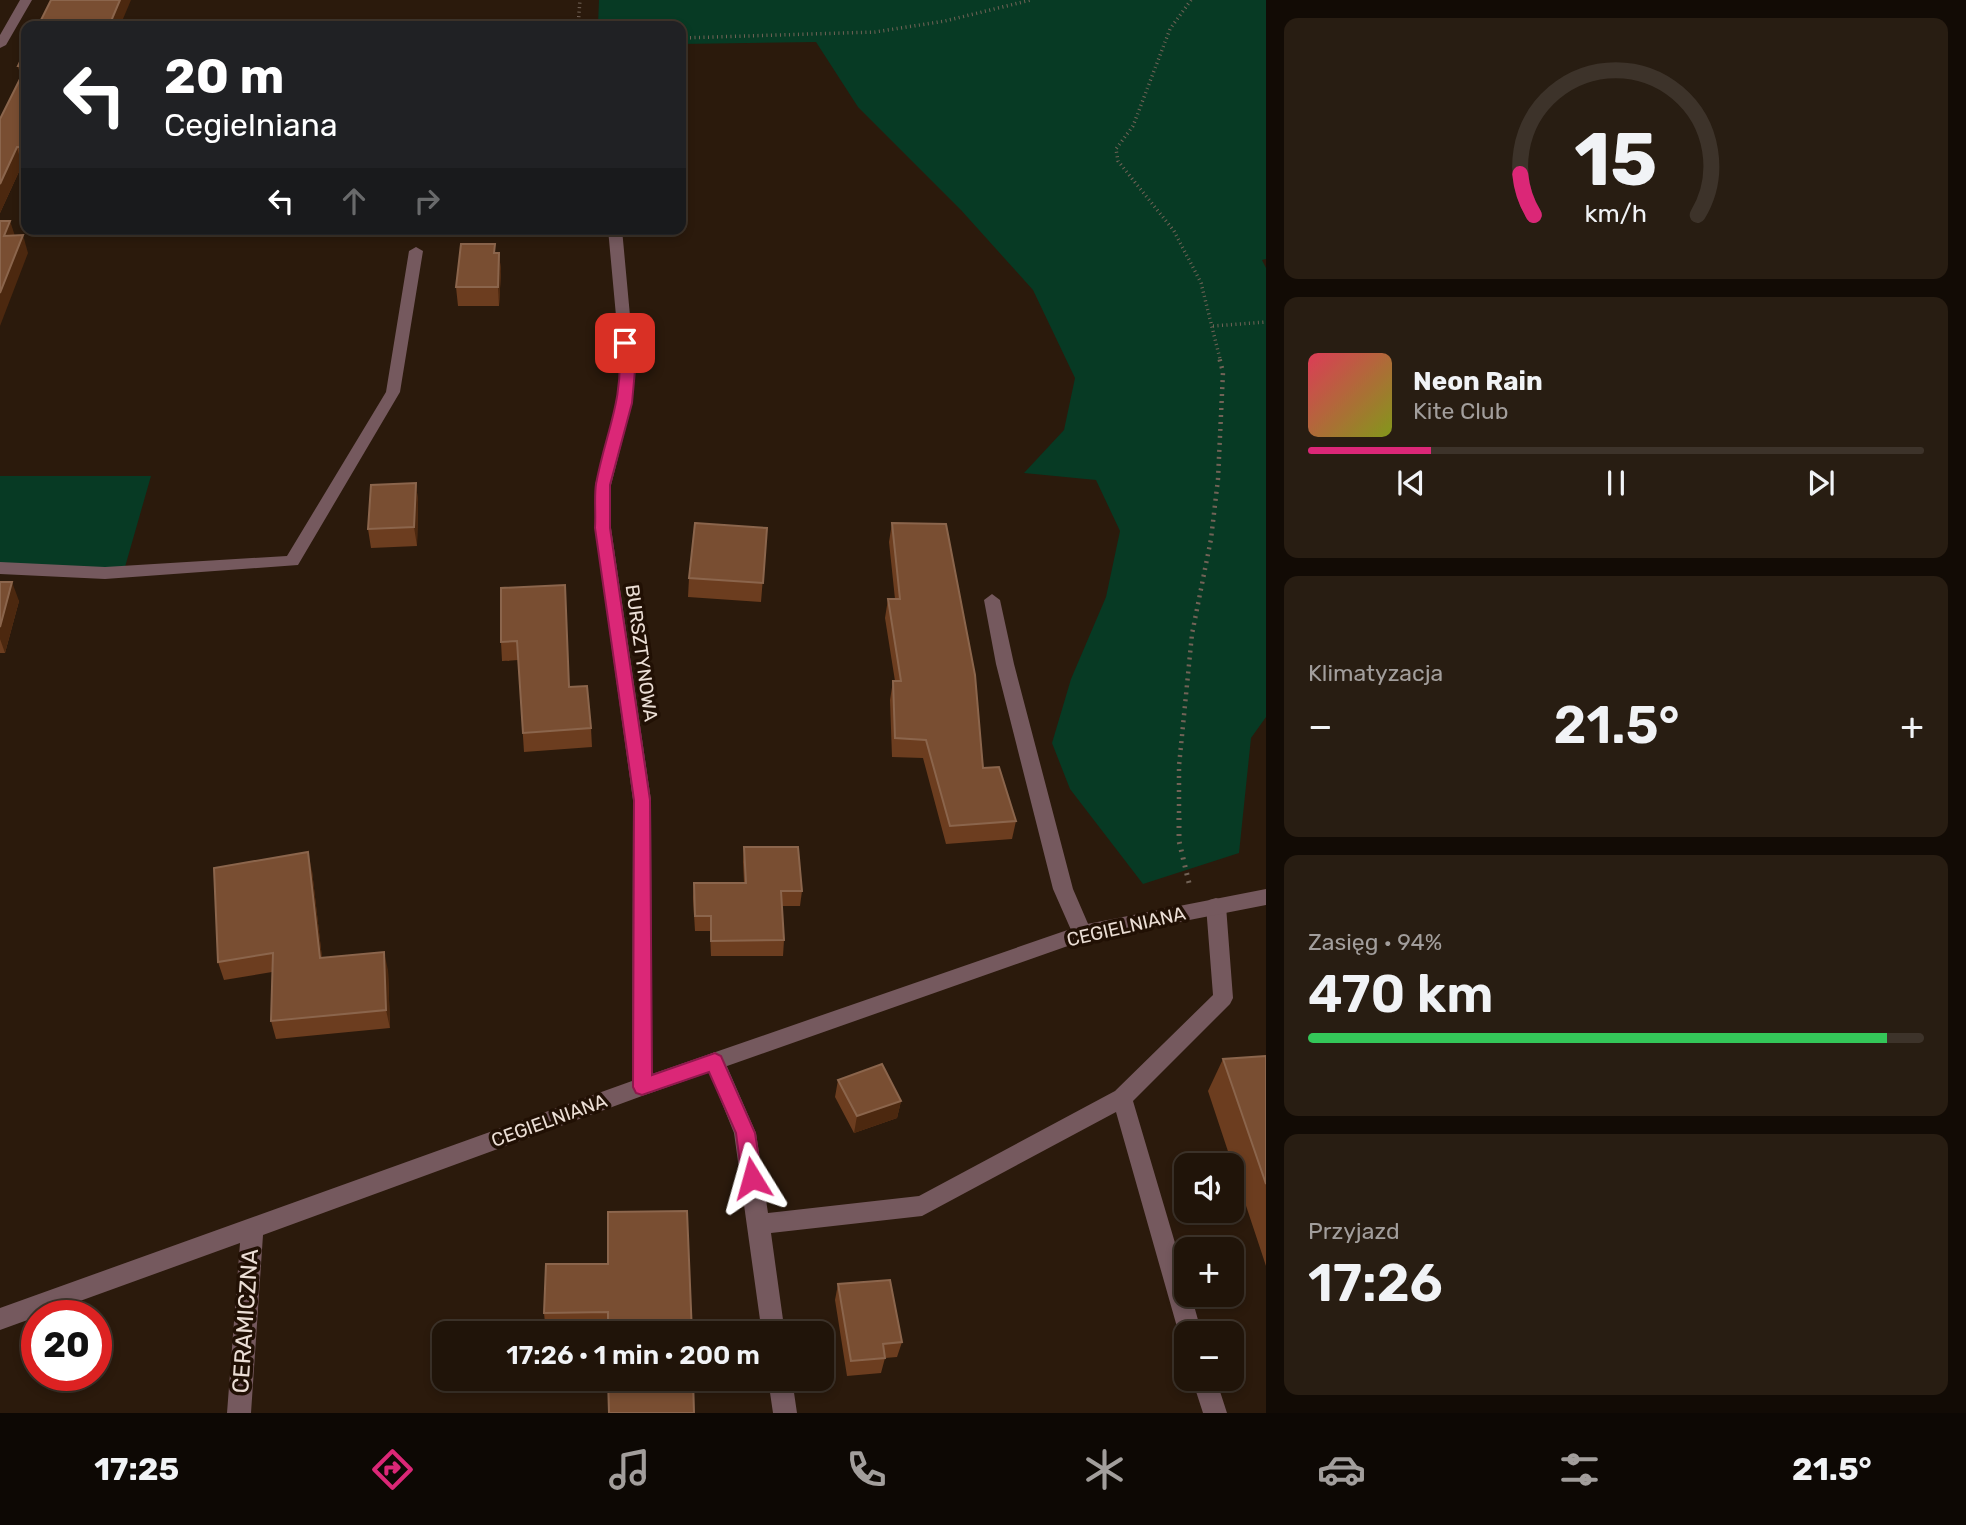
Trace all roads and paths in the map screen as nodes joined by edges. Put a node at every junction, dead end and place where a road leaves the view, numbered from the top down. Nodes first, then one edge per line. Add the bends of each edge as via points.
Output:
1 (26, 0) edge
2 (580, 0) edge
3 (1031, 0) edge
4 (1191, 0) edge
5 (578, 21) edge
6 (686, 38) edge
7 (0, 45) edge
8 (616, 235) edge
9 (416, 251) dead end
10 (1266, 322) edge
11 (1213, 326) junction
12 (0, 568) edge
13 (992, 600) dead end
14 (1266, 897) edge
15 (1206, 908) junction
16 (1082, 933) junction
17 (715, 1062) junction
18 (642, 1087) junction
19 (1122, 1098) junction
20 (758, 1224) junction
21 (252, 1228) junction
22 (0, 1319) edge
23 (772, 1321) edge
24 (1187, 1321) edge
25 (782, 1391) edge
26 (1208, 1391) edge
27 (239, 1413) edge
28 (785, 1413) edge
29 (1214, 1413) edge

1 - 7 street
2 - 5 path
3 - 6 path via 875,32
4 - 11 path via 1170,29 1133,126 1116,149 1118,161 1174,231 1201,283
8 - 18 street, BURSZTYNOWA via 628,370 625,403 603,485 603,528 642,800
9 - 12 street via 393,392 292,561 105,573
10 - 11 path
11 - 15 path via 1223,372 1220,453 1211,539 1192,634 1178,766 1180,841
13 - 16 street via 1004,664 1063,889
14 - 15 street, CEGIELNIANA
15 - 16 street, CEGIELNIANA
15 - 19 street via 1223,998
16 - 17 street, CEGIELNIANA
17 - 18 street, CEGIELNIANA
17 - 20 street via 745,1133
18 - 21 street, CEGIELNIANA
19 - 20 street via 922,1206
19 - 24 street
20 - 23 street
21 - 22 street, CEGIELNIANA
21 - 27 street, CERAMICZNA
25 - 28 street
26 - 29 street

